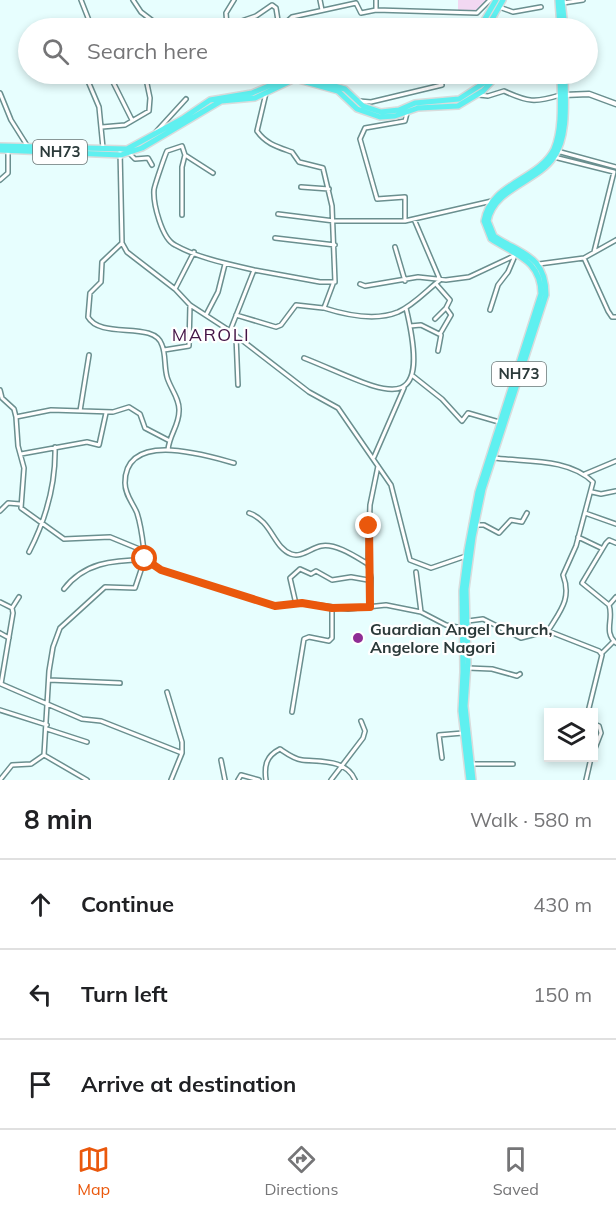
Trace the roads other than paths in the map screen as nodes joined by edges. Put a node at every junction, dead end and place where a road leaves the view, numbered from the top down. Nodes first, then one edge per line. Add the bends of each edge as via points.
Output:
1 (81, 0) edge
2 (133, 0) edge
3 (234, 0) edge
4 (320, 0) edge
5 (376, 0) edge
6 (490, 0) edge
7 (496, 0) edge
8 (502, 0) edge
9 (583, 0) edge
10 (561, 1) edge
11 (498, 7) junction
12 (541, 7) dead end
13 (376, 10) junction
14 (322, 11) junction
15 (88, 18) edge
16 (149, 18) edge
17 (225, 18) edge
18 (250, 18) edge
19 (278, 18) edge
20 (291, 18) edge
21 (485, 18) edge
22 (493, 18) edge
23 (562, 18) edge
24 (89, 84) edge
25 (114, 84) edge
26 (148, 84) edge
27 (271, 84) edge
28 (277, 84) edge
29 (313, 84) edge
30 (329, 84) edge
31 (482, 84) edge
32 (489, 84) edge
33 (561, 84) edge
34 (564, 84) edge
35 (442, 85) dead end
36 (0, 93) edge
37 (266, 93) junction
38 (478, 95) junction
39 (562, 95) junction
40 (186, 99) dead end
41 (357, 101) junction
42 (616, 104) edge
43 (408, 111) junction
44 (132, 120) junction
45 (102, 127) junction
46 (153, 136) junction
47 (28, 147) junction
48 (0, 148) edge
49 (8, 150) junction
50 (103, 150) junction
51 (120, 153) junction
52 (129, 153) junction
53 (556, 154) junction
54 (186, 155) junction
55 (152, 165) dead end
56 (616, 167) edge
57 (615, 172) edge
58 (213, 173) dead end
59 (0, 180) edge
60 (301, 187) dead end
61 (329, 189) junction
62 (508, 190) junction
63 (492, 201) junction
64 (278, 214) dead end
65 (182, 215) dead end
66 (414, 219) junction
67 (334, 221) junction
68 (405, 221) junction
69 (275, 238) dead end
70 (616, 240) edge
71 (122, 243) junction
72 (335, 245) junction
73 (395, 247) dead end
74 (194, 252) junction
75 (594, 252) junction
76 (516, 255) junction
77 (584, 258) junction
78 (225, 264) junction
79 (538, 265) junction
80 (254, 270) junction
81 (405, 281) junction
82 (438, 281) junction
83 (333, 284) junction
84 (360, 284) dead end
85 (175, 289) junction
86 (190, 305) junction
87 (406, 307) junction
88 (324, 308) junction
89 (446, 308) junction
90 (490, 310) dead end
91 (206, 315) junction
92 (236, 315) junction
93 (616, 317) edge
94 (435, 319) dead end
95 (410, 326) junction
96 (230, 331) junction
97 (440, 334) junction
98 (236, 335) junction
99 (163, 350) junction
100 (438, 351) dead end
101 (89, 356) dead end
102 (304, 358) dead end
103 (413, 376) junction
104 (238, 385) dead end
105 (404, 388) junction
106 (0, 390) edge
107 (80, 411) junction
108 (106, 412) junction
109 (16, 417) junction
110 (499, 422) junction
111 (169, 440) junction
112 (55, 447) junction
113 (168, 450) junction
114 (21, 454) junction
115 (374, 457) junction
116 (493, 458) junction
117 (616, 461) edge
118 (234, 463) dead end
119 (378, 464) junction
120 (585, 474) junction
121 (616, 491) edge
122 (591, 492) junction
123 (20, 504) junction
124 (0, 511) edge
125 (249, 513) dead end
126 (528, 513) dead end
127 (585, 513) junction
128 (43, 524) junction
129 (616, 524) edge
130 (475, 525) junction
131 (578, 537) junction
132 (616, 543) edge
133 (602, 548) junction
134 (144, 551) junction
135 (29, 552) dead end
136 (466, 556) junction
137 (145, 558) junction
138 (368, 564) junction
139 (416, 572) dead end
140 (368, 580) dead end
141 (64, 590) dead end
142 (19, 597) dead end
143 (616, 597) edge
144 (0, 602) edge
145 (296, 604) junction
146 (609, 606) junction
147 (370, 607) junction
148 (12, 608) junction
149 (332, 608) junction
150 (421, 612) junction
151 (465, 626) junction
152 (548, 631) junction
153 (0, 633) edge
154 (9, 638) junction
155 (615, 642) edge
156 (601, 653) junction
157 (0, 658) edge
158 (5, 660) junction
159 (468, 668) junction
160 (520, 674) dead end
161 (49, 680) junction
162 (1, 683) edge
163 (120, 683) dead end
164 (167, 692) dead end
165 (48, 705) junction
166 (589, 708) edge
167 (0, 710) edge
168 (292, 712) dead end
169 (361, 721) dead end
170 (598, 726) edge
171 (47, 727) junction
172 (463, 733) junction
173 (598, 741) edge
174 (87, 742) dead end
175 (182, 753) junction
176 (44, 755) junction
177 (442, 758) dead end
178 (221, 760) dead end
179 (590, 762) edge
180 (472, 764) junction
181 (513, 764) dead end
182 (342, 767) junction
183 (0, 780) edge
184 (87, 780) edge
185 (171, 780) edge
186 (225, 780) edge
187 (238, 780) edge
188 (259, 780) edge
189 (266, 780) edge
190 (331, 780) edge
191 (355, 780) edge
192 (471, 780) edge
193 (586, 780) edge

1 - 15 street
2 - 16 street
3 - 17 street
4 - 14 street
5 - 13 street
6 - 13 street via 477,13
7 - 21 highway
8 - 11 highway
9 - 10 street
10 - 23 highway
11 - 12 street via 513,12
11 - 22 highway
13 - 14 street via 361,13 356,3
14 - 20 street
18 - 19 street via 272,5
24 - 45 street via 99,106
25 - 44 street
26 - 44 street via 149,111
27 - 46 highway, NH73 via 252,93 210,99
28 - 37 highway, NH73
29 - 43 highway via 338,91 357,109 372,116 395,116
30 - 41 highway via 345,89
31 - 41 highway via 451,102 415,103 399,110 381,112
32 - 38 highway
33 - 39 highway
34 - 39 highway
35 - 41 street via 371,102
36 - 47 street
37 - 52 highway, NH73 via 213,104 178,128
37 - 61 street via 257,131 264,140 292,152 299,162 321,166
38 - 39 street via 504,91 540,102
38 - 43 highway via 458,106
39 - 42 street via 589,94
39 - 53 highway via 562,135
39 - 62 highway via 553,150 543,163
40 - 46 street
43 - 68 street via 405,121 365,128 360,139 377,199 405,197
44 - 45 street via 117,128
45 - 50 street
46 - 51 highway, NH73
47 - 48 highway, NH73
47 - 50 highway, NH73
48 - 49 highway, NH73
49 - 51 highway, NH73
49 - 59 street via 8,173
50 - 51 highway, NH73
51 - 52 highway, NH73
51 - 71 street
52 - 55 street via 135,159 148,158
53 - 56 street
53 - 57 street
53 - 62 highway via 546,167
54 - 58 street
54 - 65 street via 182,167
54 - 74 street via 182,146 167,151 154,198 167,239
57 - 75 street
60 - 61 street
61 - 67 street
62 - 63 highway
62 - 79 highway via 491,211 491,231
63 - 66 street
63 - 76 highway, NH73 via 485,214 486,233
64 - 67 street
66 - 68 street
66 - 82 street
67 - 68 street
67 - 72 street
69 - 72 street
70 - 75 street
71 - 85 street via 127,252
71 - 99 street via 102,262 101,282 90,293 88,317 99,326 154,336
72 - 83 street
73 - 81 street
74 - 78 street
74 - 85 street
75 - 77 street
76 - 82 street via 470,276
76 - 90 street via 498,285
76 - 110 highway, NH73 via 528,260 537,273 541,294
77 - 79 street
77 - 93 street via 608,311
78 - 80 street
78 - 91 street via 218,292
79 - 116 highway, NH73 via 544,278 544,302
80 - 83 street
80 - 92 street
81 - 82 street via 418,277
81 - 84 street
82 - 87 street
82 - 89 street via 450,300
83 - 88 street
85 - 86 street
86 - 91 street
86 - 99 street via 189,346
87 - 88 street via 387,314 348,316
87 - 95 street
88 - 92 street via 296,305 276,327
89 - 94 street
89 - 97 street via 451,315
91 - 96 street
92 - 96 street
95 - 97 street via 421,325
95 - 103 street via 415,357
96 - 98 street
97 - 100 street
98 - 104 street
98 - 115 street via 309,392 338,408
99 - 111 street via 168,380 180,409 178,424
101 - 107 street
102 - 105 street via 378,387 395,391
103 - 105 street
103 - 110 street via 463,421 468,412
105 - 115 street
106 - 109 street
107 - 108 street
107 - 109 street via 51,410
108 - 111 street via 129,407 140,414 145,428
108 - 112 street via 99,445 87,442
109 - 114 street
110 - 136 highway, NH73 via 478,492
111 - 113 street
112 - 114 street
112 - 128 street via 56,472
113 - 118 street
113 - 134 street via 137,457 127,472 126,490 136,511
114 - 123 street via 25,479
115 - 119 street
116 - 120 street via 564,465
116 - 130 highway, NH73
117 - 120 street
119 - 136 street via 397,501 410,560 427,568
119 - 138 street via 370,506
120 - 122 street via 593,482
121 - 122 street
122 - 127 street
123 - 124 street via 8,503
123 - 128 street
125 - 138 street via 268,525 288,553 297,555 322,545
126 - 130 street via 522,522 511,520 499,533
127 - 129 street
127 - 131 street
128 - 134 street via 64,539 110,537
128 - 135 street
130 - 151 highway, NH73
131 - 133 street
131 - 152 street via 563,575 567,597
132 - 133 street via 609,540
133 - 146 street via 582,583
134 - 137 street
136 - 151 highway, NH73 via 462,591
137 - 141 street via 91,566
137 - 145 street via 161,570 268,604
137 - 161 street via 135,588 105,587 60,628
138 - 147 street
139 - 150 street
140 - 145 street via 332,580 316,571 311,574 300,569 290,580
142 - 148 street
143 - 146 street
144 - 148 street
145 - 149 street
146 - 155 street via 609,631
147 - 149 street
147 - 150 street via 386,605
148 - 154 street
149 - 168 street via 332,638 304,639
150 - 151 street via 446,625
151 - 152 street via 483,619 521,638
151 - 159 highway, NH73
151 - 172 highway, NH73
152 - 156 street
153 - 154 street
154 - 158 street
155 - 156 street
156 - 166 street
157 - 158 street
158 - 162 street
159 - 160 street
159 - 180 highway, NH73 via 465,722
161 - 163 street
161 - 165 street
162 - 165 street
164 - 175 street
165 - 171 street
165 - 175 street
167 - 171 street
169 - 182 street via 363,738
170 - 173 street
171 - 174 street
171 - 176 street
172 - 177 street via 439,735
172 - 192 highway, NH73
175 - 185 street
176 - 183 street via 32,764 12,765
176 - 184 street
178 - 186 street
179 - 193 street
180 - 181 street
180 - 192 highway, NH73
182 - 189 street via 318,759 297,759 280,749 266,761
182 - 190 street
182 - 191 street via 352,772
187 - 188 street via 241,775

